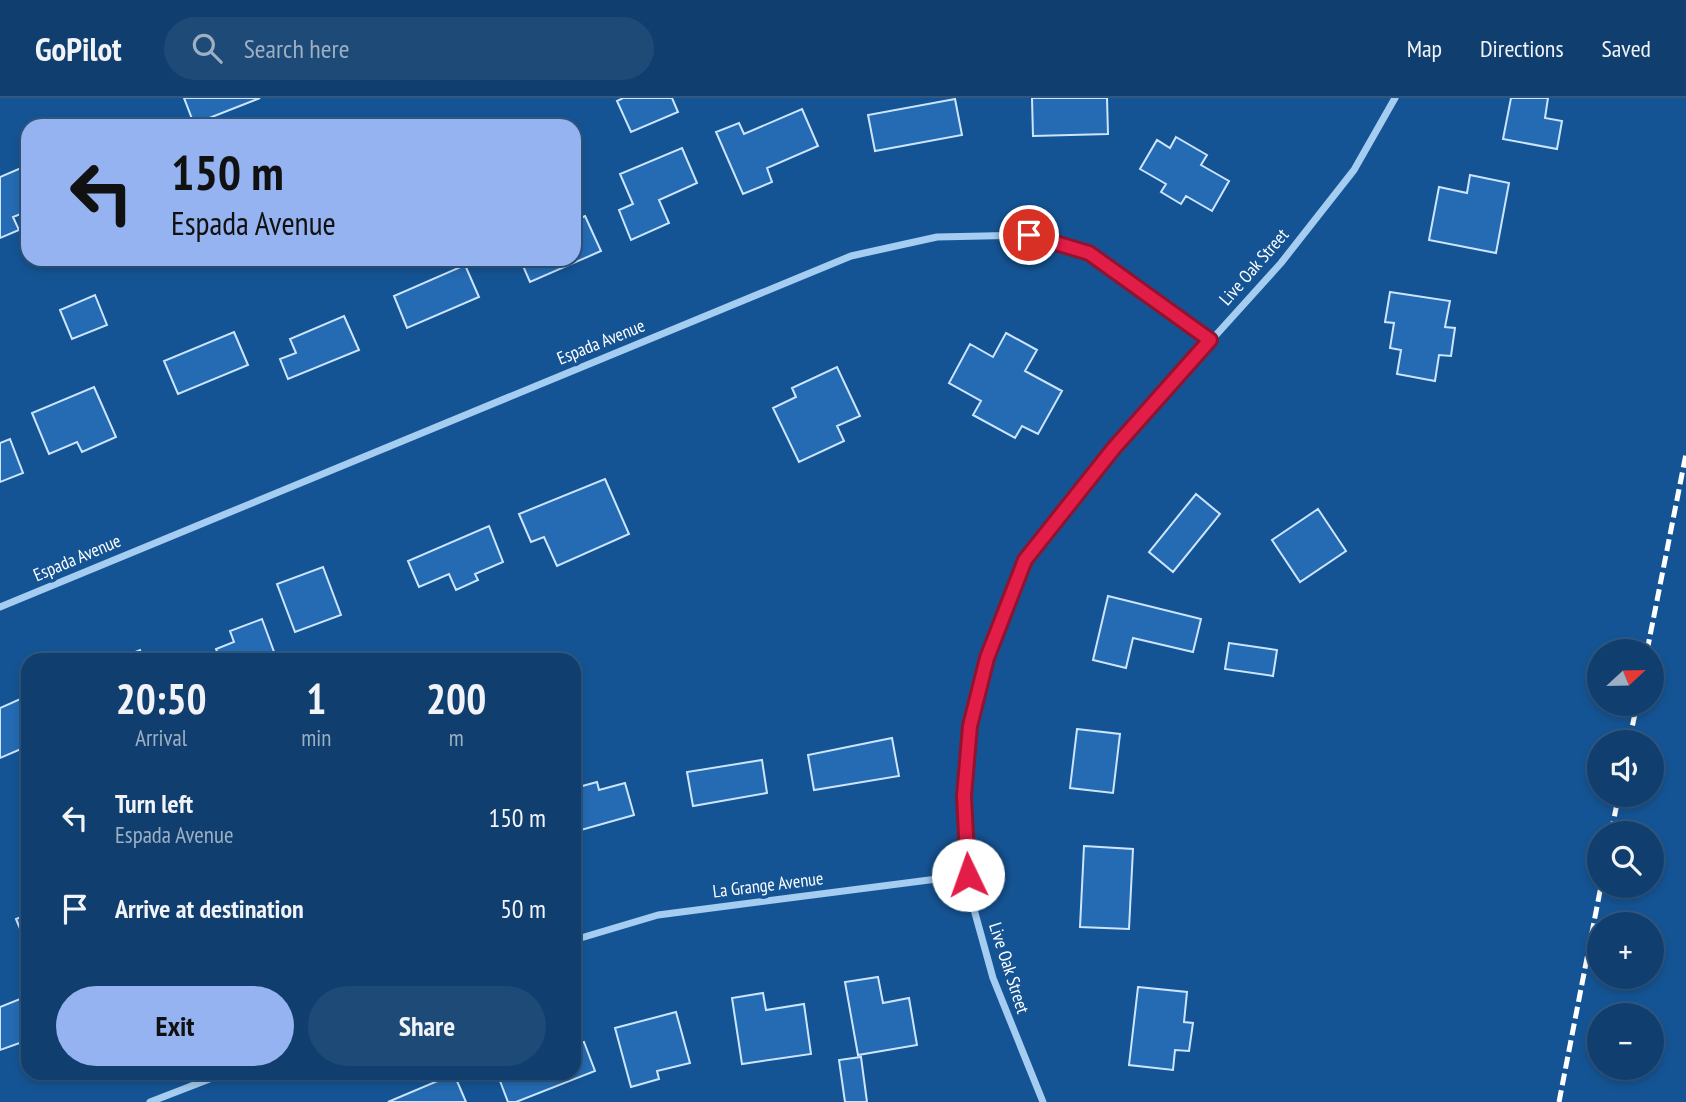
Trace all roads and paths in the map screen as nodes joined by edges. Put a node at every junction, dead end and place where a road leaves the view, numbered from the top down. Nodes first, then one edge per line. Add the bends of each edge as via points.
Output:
1 (1395, 98) edge
2 (1210, 340) junction
3 (0, 607) edge
4 (968, 875) junction
5 (581, 938) edge
6 (207, 1080) edge
7 (150, 1102) edge
8 (1043, 1102) edge

1 - 2 street, Live Oak Street via 1354,170 1281,263
2 - 3 street, Espada Avenue via 1089,253 1029,235 937,237 851,256
2 - 4 street, Live Oak Street via 1114,448 1025,560 987,658 970,726 964,796
4 - 5 street, La Grange Avenue via 658,915
4 - 8 street, Live Oak Street via 993,978
6 - 7 street

